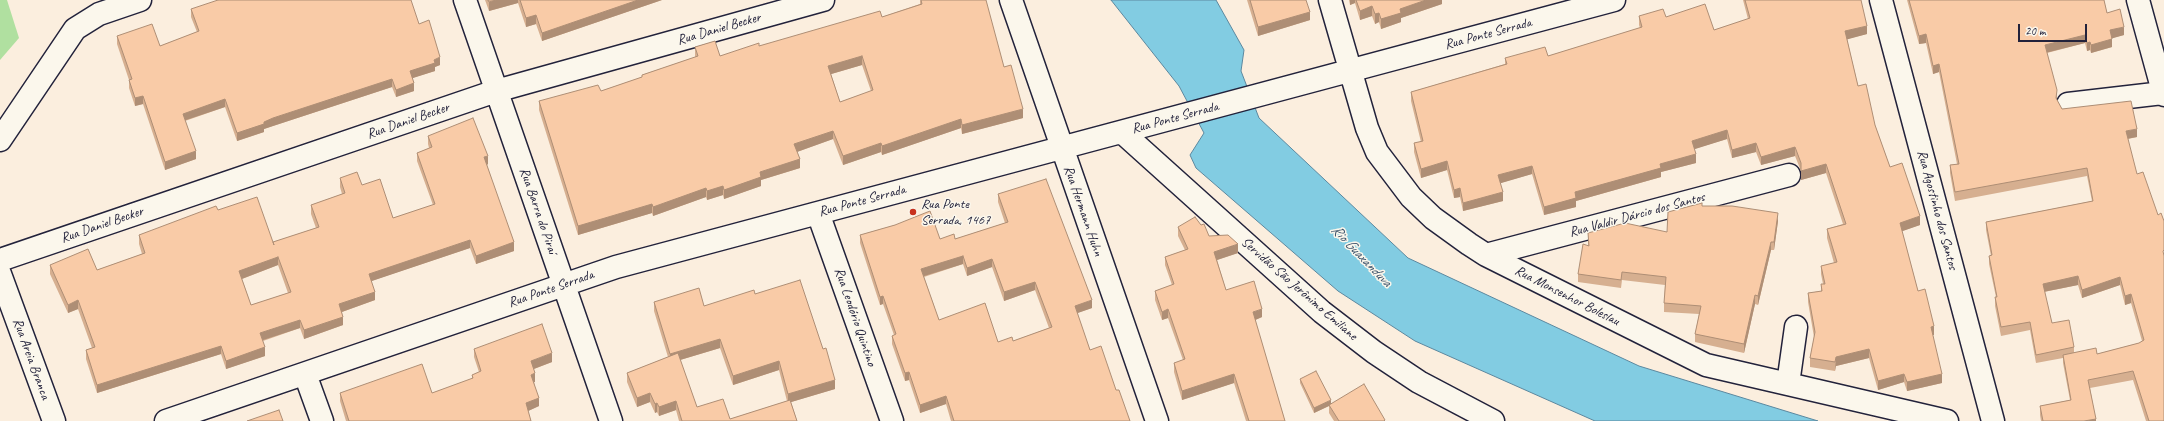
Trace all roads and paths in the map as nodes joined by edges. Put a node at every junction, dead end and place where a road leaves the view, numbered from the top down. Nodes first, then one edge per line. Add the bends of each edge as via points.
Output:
1 (140, 0) edge
2 (465, 0) edge
3 (823, 0) edge
4 (1011, 0) edge
5 (1330, 0) edge
6 (1881, 0) edge
7 (2138, 0) edge
8 (1601, 2) edge
9 (1349, 71) junction
10 (496, 91) junction
11 (2164, 94) edge
12 (2068, 104) dead end
13 (1123, 132) junction
14 (0, 140) edge
15 (1062, 149) junction
16 (1788, 175) dead end
17 (818, 213) junction
18 (1486, 255) junction
19 (0, 260) edge
20 (0, 274) edge
21 (563, 285) junction
22 (1796, 327) dead end
23 (305, 374) junction
24 (1788, 384) junction
25 (54, 421) edge
26 (166, 421) edge
27 (322, 421) edge
28 (611, 421) edge
29 (892, 421) edge
30 (1157, 421) edge
31 (1493, 421) edge
32 (1947, 421) edge
33 (1994, 421) edge

1 - 14 street via 99,14 75,29
2 - 10 street, Rua Barra do Piraí
3 - 10 street, Rua Daniel Becker
4 - 15 street, Rua Hermann Huhn
5 - 9 street, Rua Monsenhor Boleslau
6 - 33 street, Rua Agostinho dos Santos
7 - 11 street
8 - 9 street, Rua Ponte Serrada
9 - 13 street, Rua Ponte Serrada
9 - 18 street, Rua Monsenhor Boleslau via 1377,152 1393,176 1433,218
10 - 19 street, Rua Daniel Becker
10 - 21 street, Rua Barra do Piraí
11 - 12 street
13 - 15 street, Rua Ponte Serrada
13 - 31 street, Servidão São Jerônimo Emiliane via 1322,312 1374,352 1420,382
15 - 17 street, Rua Ponte Serrada
15 - 30 street, Rua Hermann Huhn
16 - 18 street, Rua Valdir Dárcio dos Santos
17 - 21 street, Rua Ponte Serrada via 681,249
17 - 29 street, Rua Leodório Quintino
18 - 24 street, Rua Monsenhor Boleslau via 1706,365
20 - 25 street, Rua Areia Branca
21 - 23 street, Rua Ponte Serrada
21 - 28 street, Rua Barra do Piraí
22 - 24 street
23 - 26 street, Rua Ponte Serrada
23 - 27 street
24 - 32 street, Rua Monsenhor Boleslau

